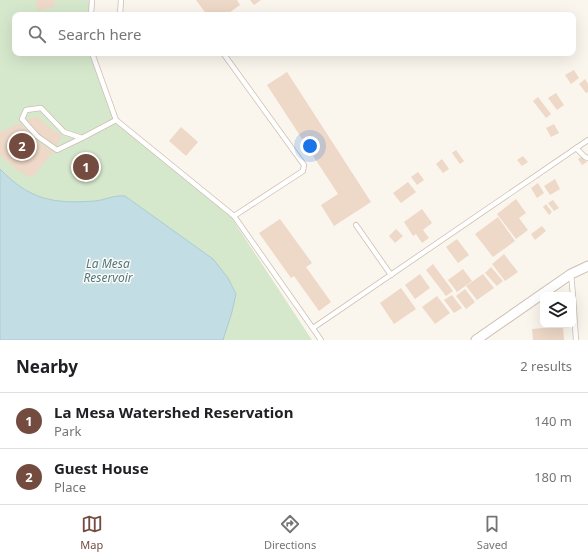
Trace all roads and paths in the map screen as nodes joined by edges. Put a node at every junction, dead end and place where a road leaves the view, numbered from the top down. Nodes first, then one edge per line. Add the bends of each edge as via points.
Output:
1 (92, 0) edge
2 (121, 0) edge
3 (91, 12) edge
4 (120, 12) edge
5 (93, 56) edge
6 (225, 56) edge
7 (116, 120) junction
8 (82, 138) junction
9 (588, 140) edge
10 (576, 148) junction
11 (588, 158) edge
12 (234, 216) junction
13 (356, 225) dead end
14 (588, 266) edge
15 (571, 274) junction
16 (391, 275) junction
17 (573, 292) edge
18 (313, 328) junction
19 (575, 328) edge
20 (321, 340) edge
21 (476, 340) edge
22 (576, 340) edge

1 - 3 lane
2 - 4 lane
5 - 7 lane
6 - 12 lane via 304,165 303,171
7 - 8 lane
7 - 12 lane
8 - 8 lane via 64,132 41,108 26,110 22,119 37,136 57,150
9 - 10 lane
10 - 11 lane
10 - 16 lane
12 - 18 lane
13 - 16 lane
14 - 15 street
15 - 17 lane
15 - 21 street
16 - 18 lane
18 - 20 lane
19 - 22 lane

